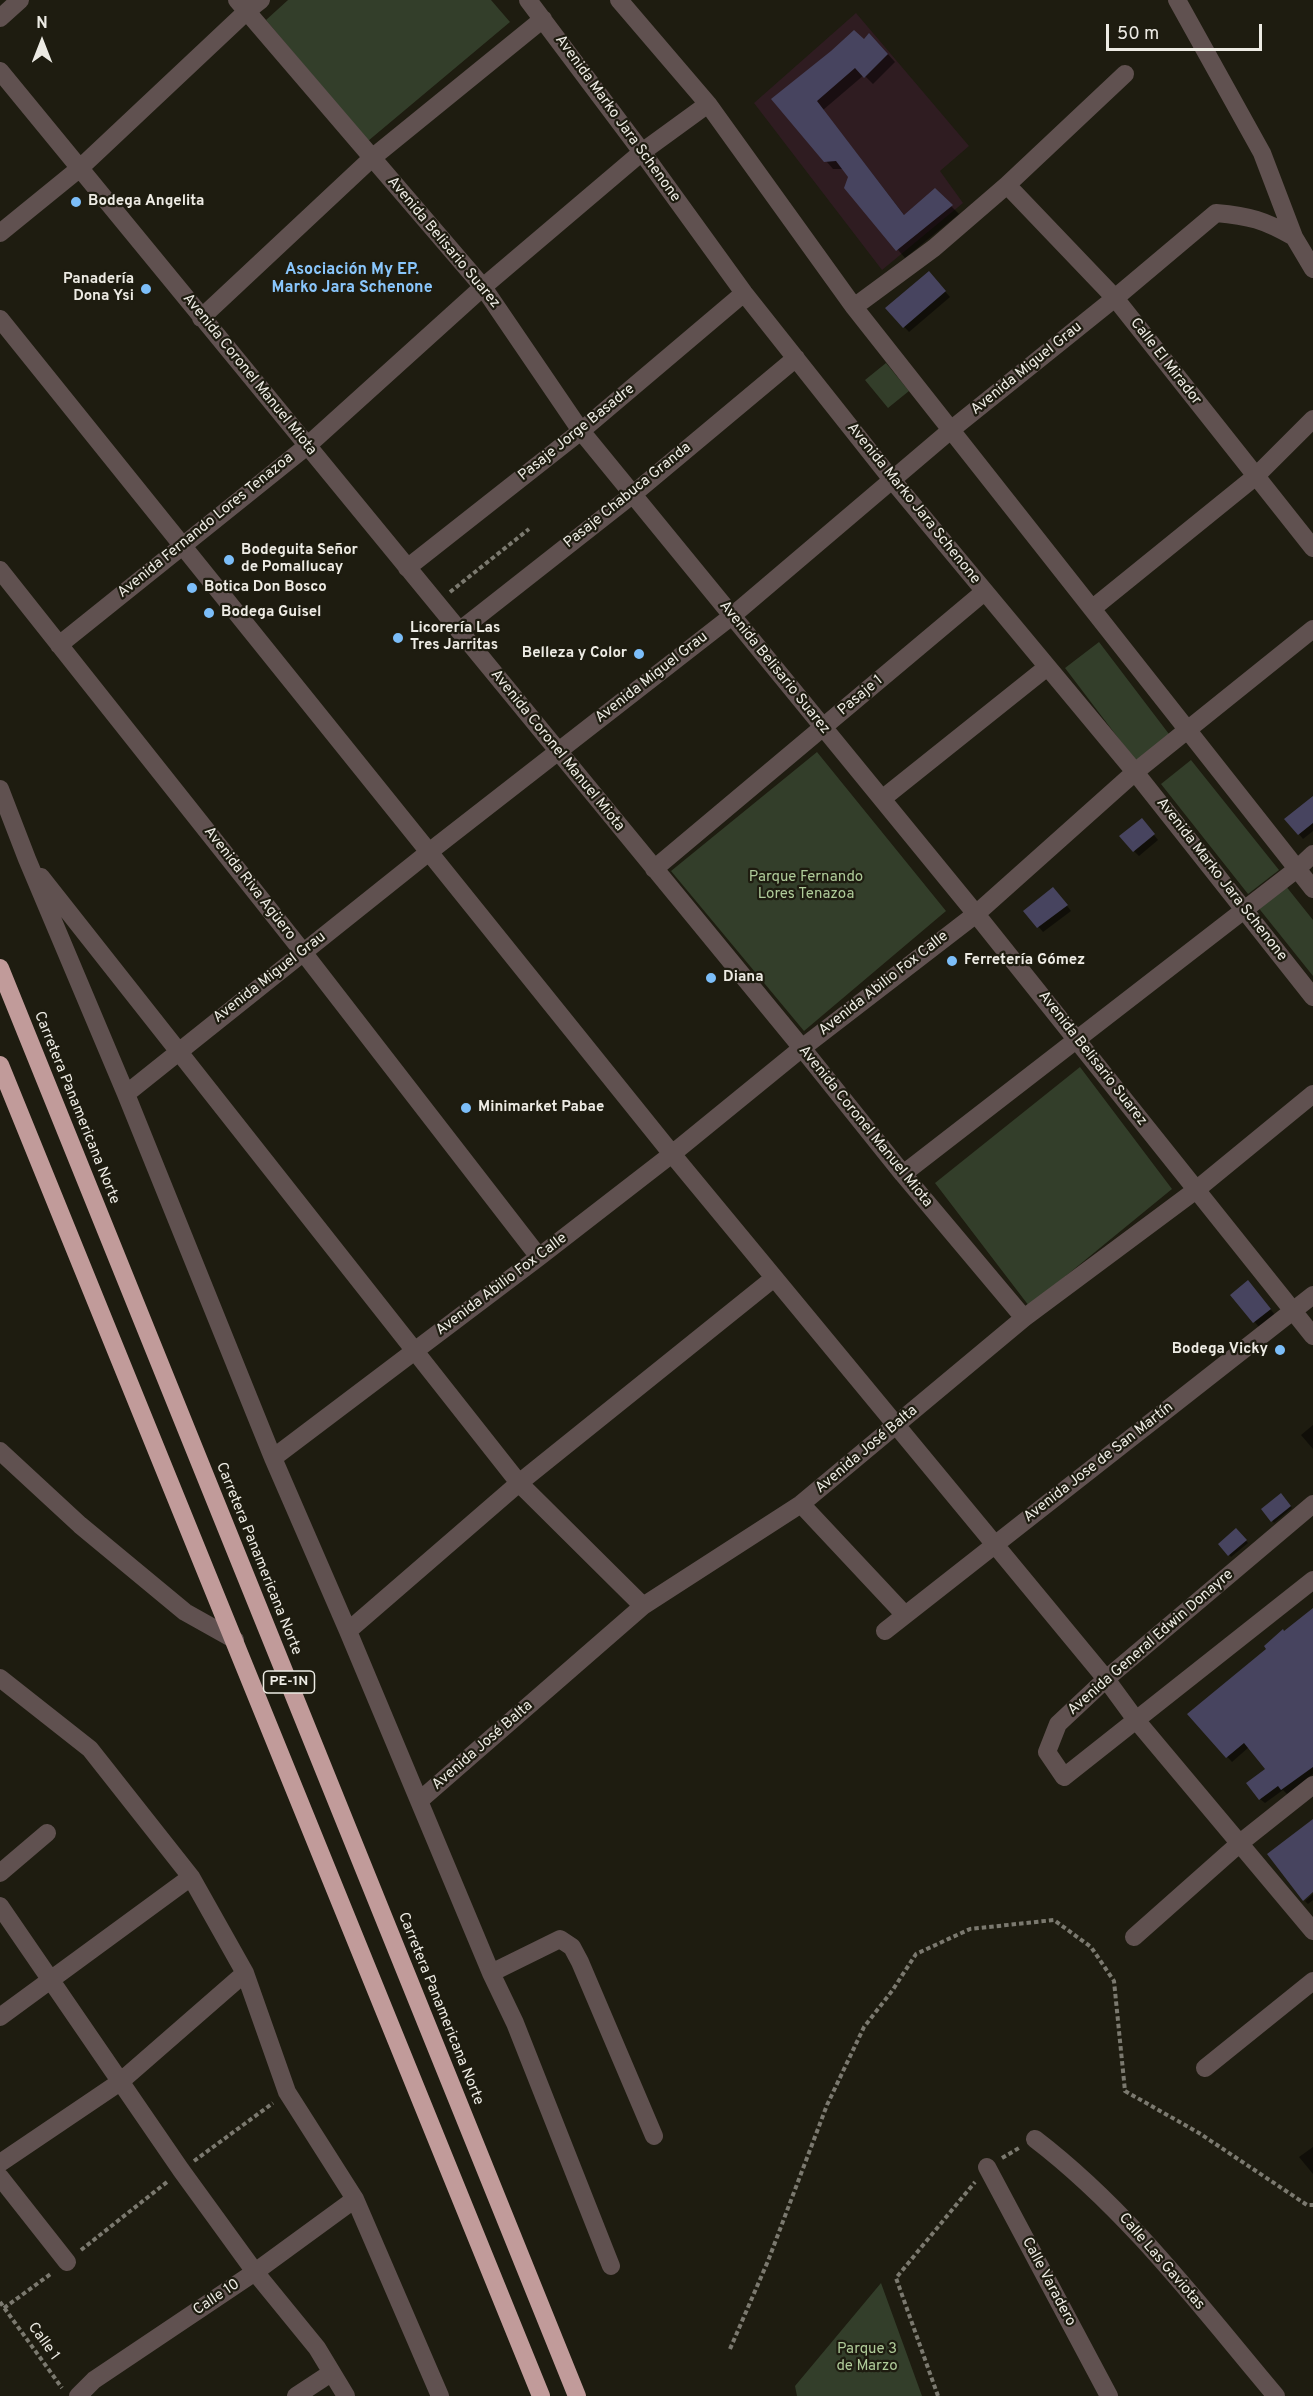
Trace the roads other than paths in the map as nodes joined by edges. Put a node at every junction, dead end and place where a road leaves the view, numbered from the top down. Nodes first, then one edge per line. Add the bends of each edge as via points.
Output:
1 (20, 0) edge
2 (528, 0) edge
3 (619, 0) edge
4 (1178, 0) edge
5 (248, 4) edge
6 (0, 18) edge
7 (543, 19) junction
8 (0, 71) edge
9 (1125, 74) dead end
10 (708, 104) junction
11 (642, 152) junction
12 (372, 158) junction
13 (80, 168) junction
14 (1007, 185) junction
15 (0, 233) edge
16 (1294, 237) junction
17 (1313, 269) edge
18 (483, 287) junction
19 (744, 293) junction
20 (1115, 298) junction
21 (854, 307) junction
22 (201, 318) junction
23 (0, 319) edge
24 (796, 358) junction
25 (1313, 419) edge
26 (952, 429) junction
27 (581, 432) junction
28 (307, 446) junction
29 (1256, 476) junction
30 (893, 481) junction
31 (632, 495) junction
32 (182, 545) junction
33 (1313, 548) edge
34 (407, 568) junction
35 (0, 570) edge
36 (984, 592) junction
37 (1093, 608) junction
38 (732, 616) junction
39 (1313, 629) edge
40 (459, 631) junction
41 (59, 645) junction
42 (1046, 668) junction
43 (824, 728) junction
44 (1189, 729) junction
45 (558, 752) junction
46 (1135, 772) junction
47 (0, 789) edge
48 (882, 799) junction
49 (429, 852) junction
50 (1313, 854) edge
51 (27, 859) junction
52 (654, 868) junction
53 (1297, 869) junction
54 (1313, 889) edge
55 (1244, 910) junction
56 (976, 914) junction
57 (303, 952) junction
58 (0, 968) edge
59 (1313, 997) edge
60 (1076, 1039) junction
61 (802, 1048) junction
62 (179, 1051) junction
63 (0, 1065) edge
64 (126, 1094) junction
65 (1313, 1094) edge
66 (672, 1154) junction
67 (903, 1174) junction
68 (1196, 1190) junction
69 (539, 1257) junction
70 (774, 1278) junction
71 (1313, 1295) edge
72 (1292, 1311) junction
73 (1024, 1318) junction
74 (1313, 1336) edge
75 (415, 1352) junction
76 (897, 1425) junction
77 (0, 1451) edge
78 (273, 1458) junction
79 (519, 1483) junction
80 (801, 1504) junction
81 (1313, 1504) edge
82 (995, 1544) junction
83 (1313, 1580) edge
84 (642, 1606) junction
85 (905, 1615) junction
86 (348, 1631) junction
87 (885, 1631) dead end
88 (235, 1640) junction
89 (0, 1678) edge
90 (1106, 1679) junction
91 (1136, 1720) junction
92 (1313, 1785) edge
93 (419, 1802) junction
94 (47, 1833) dead end
95 (1240, 1843) junction
96 (0, 1874) edge
97 (191, 1876) junction
98 (0, 1906) edge
99 (1313, 1931) edge
100 (1134, 1937) dead end
101 (491, 1972) junction
102 (244, 1973) junction
103 (51, 1981) junction
104 (1313, 1981) edge
105 (0, 2017) edge
106 (1205, 2068) dead end
107 (120, 2082) junction
108 (654, 2136) dead end
109 (1035, 2139) road end
110 (0, 2163) edge
111 (987, 2167) road end
112 (0, 2177) edge
113 (355, 2199) junction
114 (67, 2262) road end
115 (611, 2266) dead end
116 (255, 2272) junction
117 (331, 2373) junction
118 (1105, 2395) edge
119 (78, 2396) edge
120 (296, 2396) edge
121 (346, 2396) edge
122 (440, 2396) edge
123 (541, 2396) edge
124 (577, 2396) edge
125 (1276, 2396) edge

1 - 6 street
2 - 7 street, Avenida Marko Jara Schenone
3 - 10 street
4 - 16 street via 1262,153
5 - 12 street, Avenida Belisario Suarez
5 - 13 street
7 - 11 street, Avenida Marko Jara Schenone
7 - 12 street
8 - 13 street, Avenida Coronel Manuel Miota
9 - 14 street
10 - 11 street, Avenida Fernando Lores Tenazoa
10 - 21 street
11 - 18 street, Avenida Fernando Lores Tenazoa
11 - 19 street, Avenida Marko Jara Schenone
12 - 18 street, Avenida Belisario Suarez
12 - 22 street
13 - 15 street
13 - 22 street, Avenida Coronel Manuel Miota
14 - 20 street, Calle El Mirador
14 - 21 street via 934,248
16 - 17 street
16 - 20 street, Avenida Miguel Grau via 1266,221 1216,213
18 - 27 street, Avenida Belisario Suarez
18 - 28 street, Avenida Fernando Lores Tenazoa
19 - 24 street, Avenida Marko Jara Schenone
19 - 27 street, Pasaje Jorge Basadre
20 - 26 street, Avenida Miguel Grau
20 - 29 street, Calle El Mirador
21 - 26 street
22 - 28 street, Avenida Coronel Manuel Miota
23 - 32 street
24 - 30 street, Avenida Marko Jara Schenone
24 - 31 street, Pasaje Chabuca Granda
25 - 29 street
26 - 30 street, Avenida Miguel Grau
26 - 37 street
27 - 31 street, Avenida Belisario Suarez
27 - 34 street, Pasaje Jorge Basadre
28 - 32 street, Avenida Fernando Lores Tenazoa
28 - 34 street, Avenida Coronel Manuel Miota
29 - 33 street, Calle El Mirador
29 - 37 street
30 - 36 street, Avenida Marko Jara Schenone
30 - 38 street, Avenida Miguel Grau
31 - 38 street, Avenida Belisario Suarez
31 - 40 street, Pasaje Chabuca Granda
32 - 41 street, Avenida Fernando Lores Tenazoa
32 - 49 street
34 - 40 street, Avenida Coronel Manuel Miota
35 - 41 street, Avenida Riva Agüero
36 - 42 street, Avenida Marko Jara Schenone
36 - 43 street, Pasaje 1
37 - 44 street
38 - 43 street, Avenida Belisario Suarez
38 - 45 street, Avenida Miguel Grau
39 - 44 street, Avenida Abilio Fox Calle
40 - 45 street, Avenida Coronel Manuel Miota
41 - 57 street, Avenida Riva Agüero
42 - 46 street, Avenida Marko Jara Schenone
42 - 48 street
43 - 48 street, Avenida Belisario Suarez
43 - 52 street, Pasaje 1
44 - 46 street, Avenida Abilio Fox Calle
44 - 53 street
45 - 49 street, Avenida Miguel Grau
45 - 52 street, Avenida Coronel Manuel Miota
46 - 55 street, Avenida Marko Jara Schenone
46 - 56 street, Avenida Abilio Fox Calle
47 - 51 street
48 - 56 street, Avenida Belisario Suarez
49 - 57 street, Avenida Miguel Grau
49 - 66 street
50 - 53 street
51 - 62 street
51 - 64 street
52 - 61 street, Avenida Coronel Manuel Miota
53 - 54 street
53 - 55 street
55 - 59 street, Avenida Marko Jara Schenone
55 - 60 street
56 - 60 street, Avenida Belisario Suarez
56 - 61 street, Avenida Abilio Fox Calle
57 - 62 street, Avenida Miguel Grau
57 - 69 street, Avenida Riva Agüero
58 - 124 highway, Carretera Panamericana Norte / PE-1N
60 - 67 street
60 - 68 street, Avenida Belisario Suarez
61 - 66 street, Avenida Abilio Fox Calle
61 - 67 street, Avenida Coronel Manuel Miota
62 - 64 street, Avenida Miguel Grau
62 - 75 street
63 - 88 highway, PE-1N
64 - 78 street
65 - 68 street, Avenida José Balta
66 - 69 street, Avenida Abilio Fox Calle
66 - 70 street
67 - 73 street, Avenida Coronel Manuel Miota
68 - 72 street, Avenida Belisario Suarez
68 - 73 street, Avenida José Balta
69 - 75 street, Avenida Abilio Fox Calle
70 - 76 street
70 - 79 street
71 - 72 street, Avenida Jose de San Martín
72 - 74 street, Avenida Belisario Suarez
72 - 82 street, Avenida Jose de San Martín
73 - 76 street, Avenida José Balta
75 - 78 street, Avenida Abilio Fox Calle
75 - 79 street
76 - 80 street, Avenida José Balta
76 - 82 street
77 - 88 street via 80,1525 185,1611
78 - 86 street
79 - 84 street
79 - 86 street
80 - 84 street, Avenida José Balta
80 - 85 street
81 - 90 street, Avenida General Edwin Donayre
82 - 85 street, Avenida Jose de San Martín
82 - 90 street
83 - 91 street, Avenida General Edwin Donayre
84 - 93 street, Avenida José Balta
85 - 87 street, Avenida Jose de San Martín
86 - 93 street
88 - 123 highway, PE-1N
89 - 97 street via 90,1749
90 - 91 street
90 - 91 street, Avenida General Edwin Donayre via 1058,1724 1047,1752 1064,1777
91 - 95 street
92 - 95 street
93 - 101 street
94 - 96 street
95 - 99 street
95 - 100 street
97 - 102 street
97 - 103 street
98 - 103 street
101 - 108 street via 560,1939 572,1947
101 - 115 street
102 - 107 street
102 - 113 street via 287,2092
103 - 105 street
103 - 107 street
104 - 106 street
107 - 110 street
107 - 116 street
109 - 125 street, Calle Las Gaviotas via 1072,2167 1125,2218
111 - 118 street, Calle Varadero
112 - 114 street
113 - 116 street, Calle 10
113 - 122 street
116 - 117 street via 317,2348
116 - 119 street, Calle 10 via 94,2380
117 - 120 street
117 - 121 street

